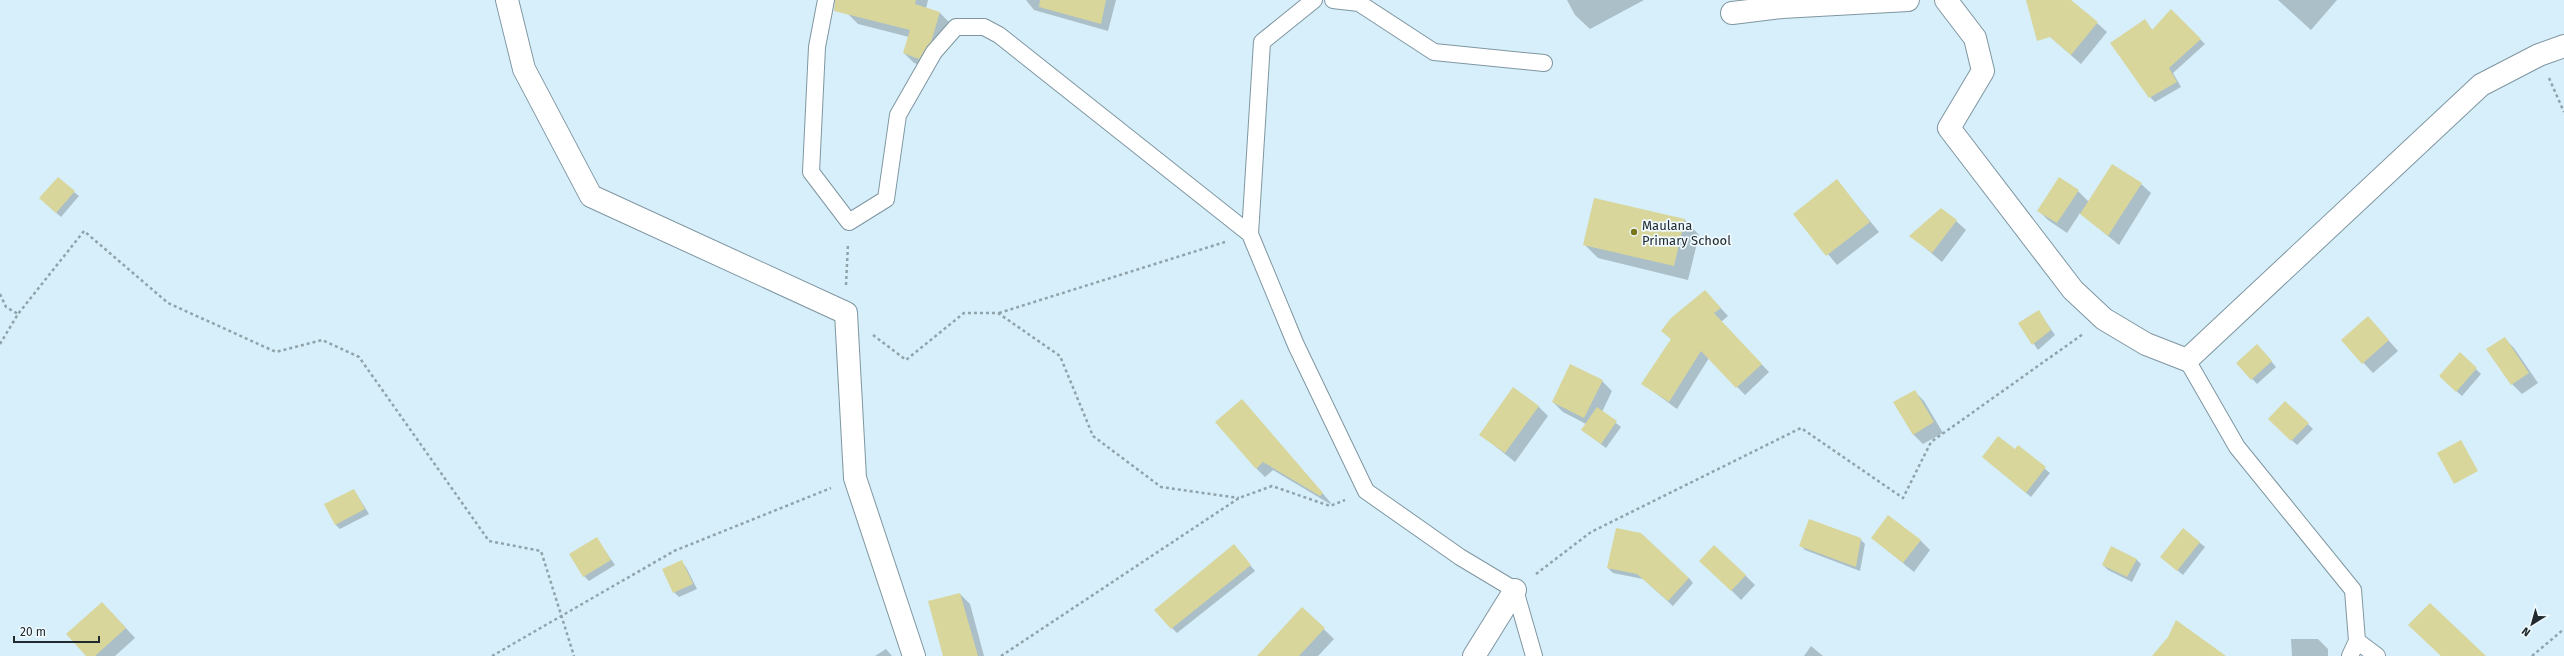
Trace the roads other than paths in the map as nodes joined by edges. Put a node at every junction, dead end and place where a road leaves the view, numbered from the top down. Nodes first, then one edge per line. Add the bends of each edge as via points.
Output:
1 (507, 0) edge
2 (826, 0) edge
3 (1314, 0) edge
4 (1333, 0) edge
5 (1908, 0) edge
6 (1946, 0) edge
7 (1732, 14) dead end
8 (2564, 46) edge
9 (1544, 62) dead end
10 (1250, 234) junction
11 (2187, 360) junction
12 (1514, 590) junction
13 (2358, 641) junction
14 (914, 656) edge
15 (1474, 656) edge
16 (1534, 656) edge
17 (2350, 656) edge
18 (2376, 656) edge

1 - 14 street via 524,69 591,196 846,313 855,478
2 - 10 lane via 817,47 811,172 849,222 886,199 898,115 934,52 956,27 984,27 999,35
3 - 10 lane via 1262,42
4 - 9 lane via 1359,3 1434,52
5 - 7 street via 1782,7
6 - 11 street via 1975,38 1983,71 1948,128 2073,290 2104,319 2146,344
8 - 11 street via 2539,54 2481,85
10 - 12 lane via 1296,345 1366,491 1460,557
11 - 13 lane via 2237,447 2353,590
12 - 15 street
12 - 16 lane
13 - 17 lane
13 - 18 lane

